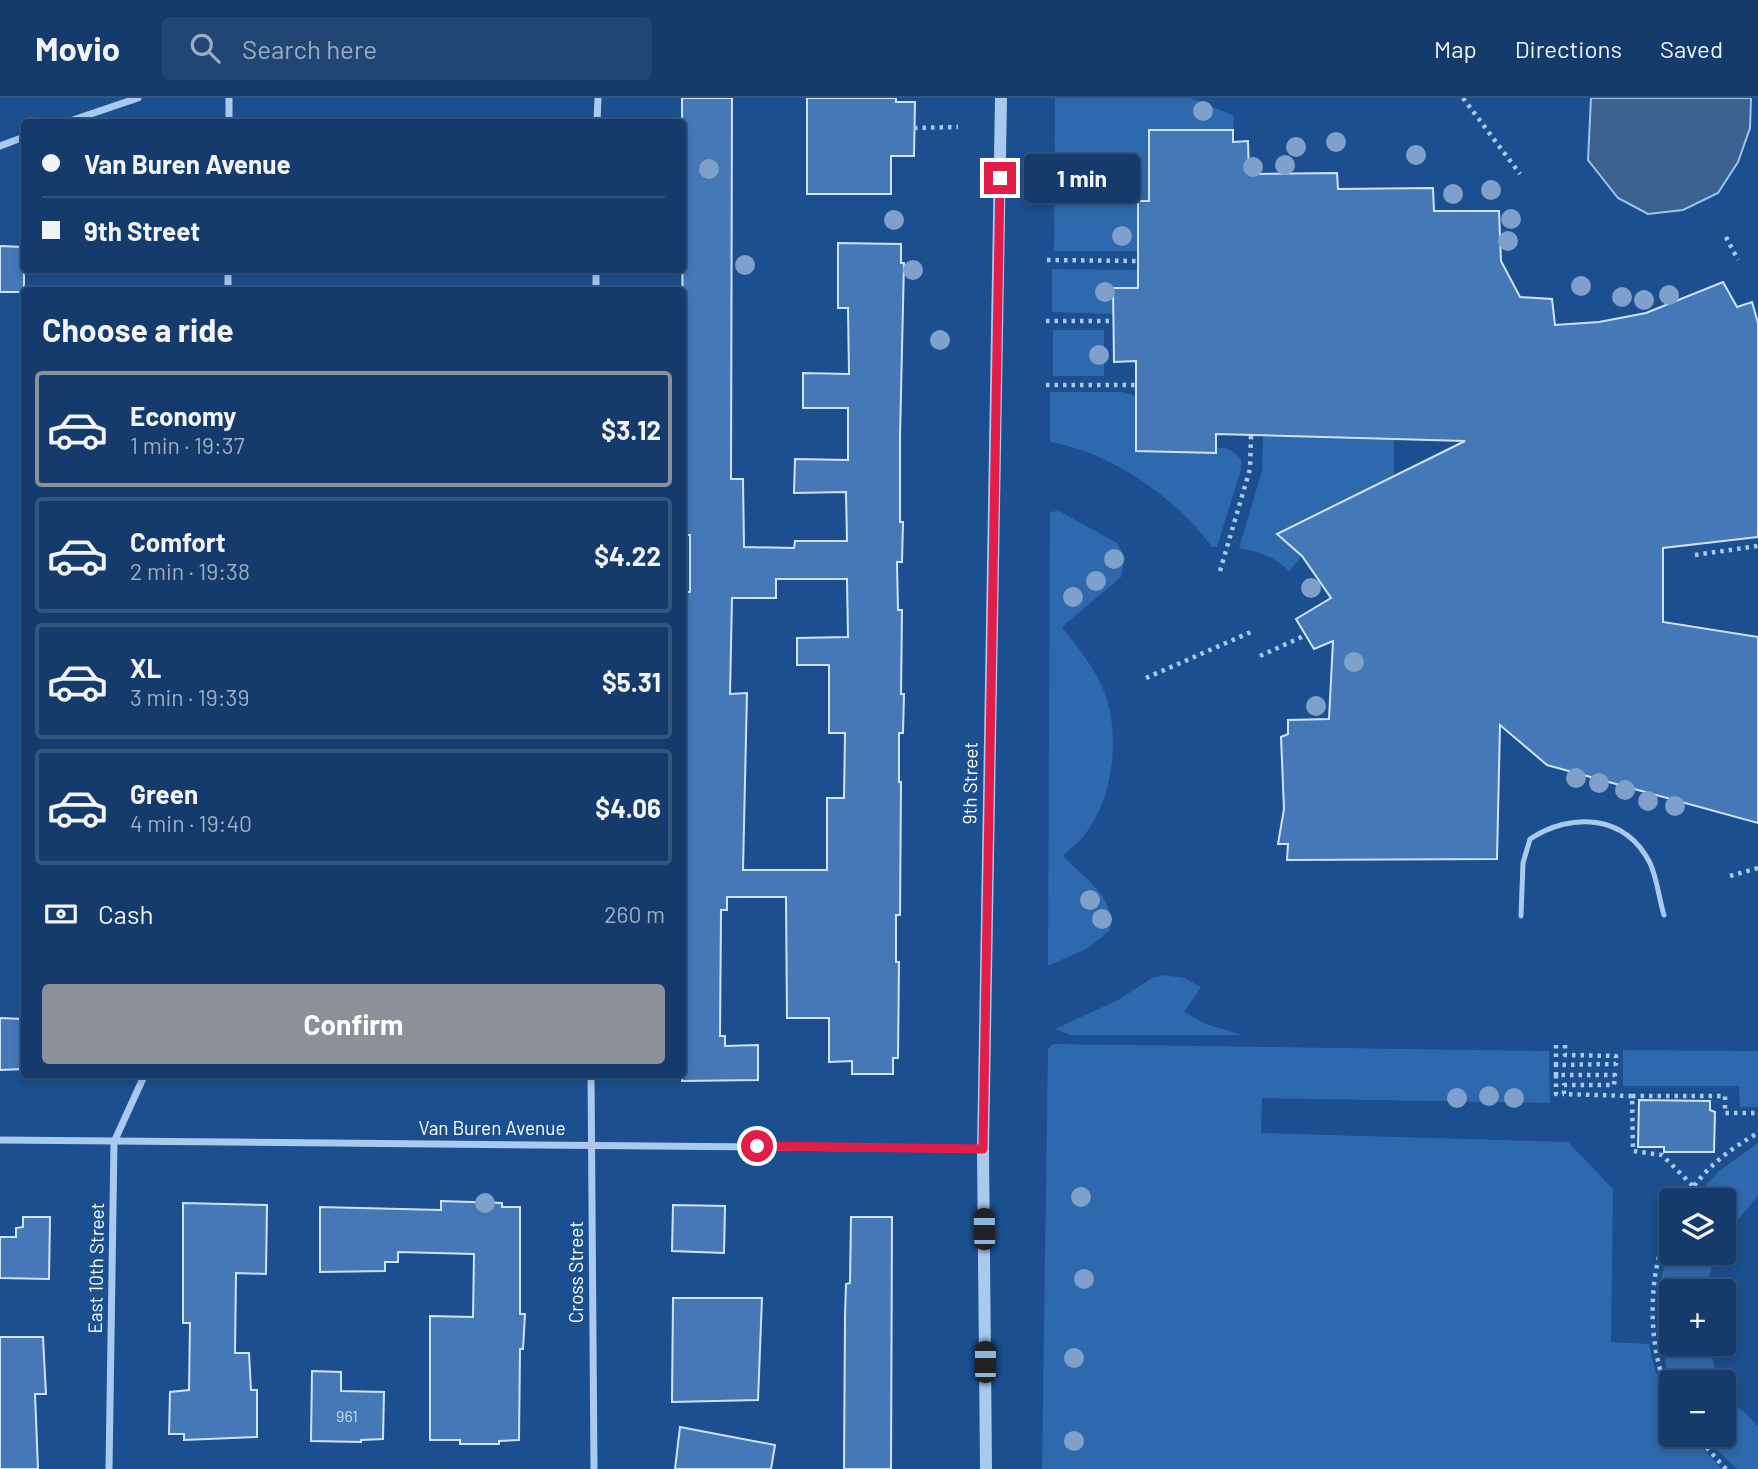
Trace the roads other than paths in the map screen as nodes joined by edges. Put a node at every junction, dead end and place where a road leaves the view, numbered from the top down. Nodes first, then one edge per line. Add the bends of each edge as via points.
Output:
1 (138, 98) edge
2 (229, 98) edge
3 (598, 98) edge
4 (1001, 98) edge
5 (77, 119) edge
6 (229, 119) edge
7 (597, 119) edge
8 (21, 138) edge
9 (0, 146) edge
10 (1664, 915) dead end
11 (1521, 916) dead end
12 (143, 1078) edge
13 (591, 1078) edge
14 (0, 1140) edge
15 (114, 1142) junction
16 (591, 1144) junction
17 (983, 1149) junction
18 (109, 1469) edge
19 (594, 1469) edge
20 (986, 1469) edge

1 - 5 street
2 - 6 street
3 - 7 street
4 - 17 street, 9th Street
8 - 9 street
10 - 11 lane via 1650,863 1632,841 1612,826 1586,820 1566,821 1530,839 1523,863
12 - 15 street, East 10th Street
13 - 16 street, Cross Street
14 - 15 street, Van Buren Avenue
15 - 16 street, Van Buren Avenue
15 - 18 street, East 10th Street
16 - 17 street, Van Buren Avenue
16 - 19 street, Cross Street
17 - 20 street, 9th Street

